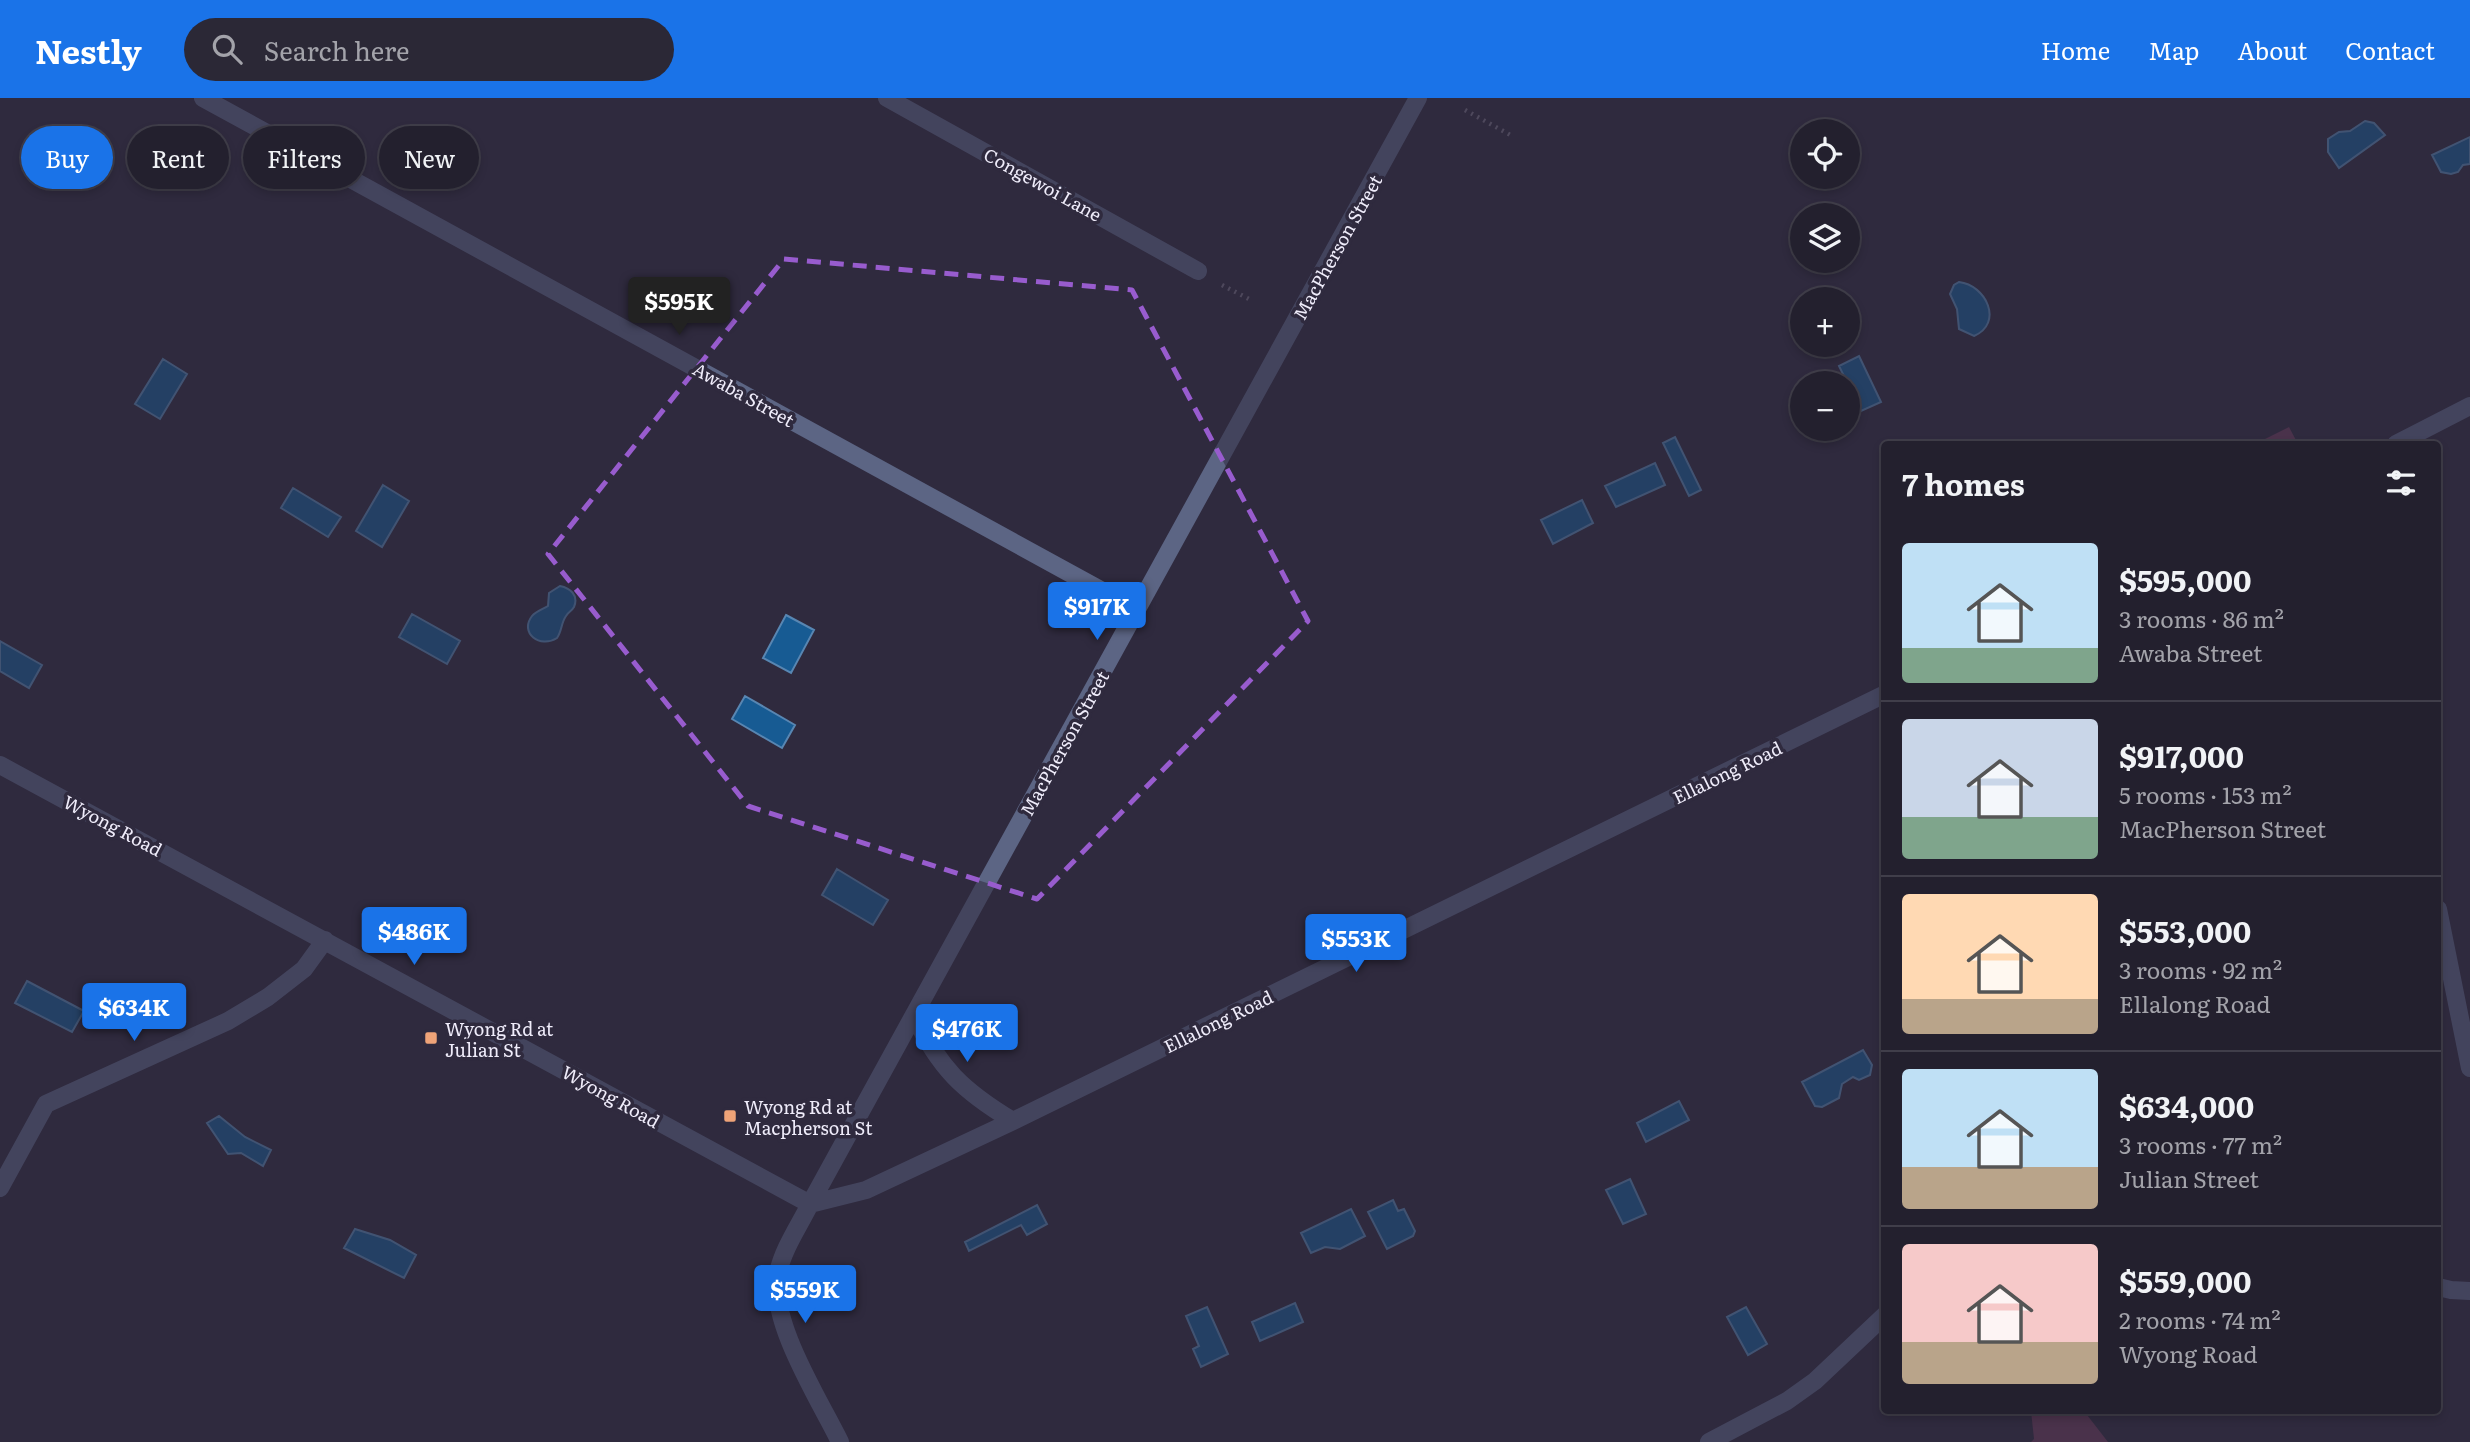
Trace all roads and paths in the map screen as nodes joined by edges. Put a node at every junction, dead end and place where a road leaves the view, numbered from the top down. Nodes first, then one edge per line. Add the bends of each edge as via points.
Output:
1 (203, 98) edge
2 (887, 98) edge
3 (1418, 98) edge
4 (1465, 110) dead end
5 (1514, 137) dead end
6 (1198, 271) dead end
7 (1223, 285) dead end
8 (1249, 299) dead end
9 (2470, 406) edge
10 (2402, 441) edge
11 (1137, 610) junction
12 (1881, 696) edge
13 (0, 765) edge
14 (2441, 924) edge
15 (325, 940) junction
16 (914, 1015) junction
17 (2470, 1068) edge
18 (1013, 1121) junction
19 (0, 1188) edge
20 (810, 1204) junction
21 (2441, 1287) edge
22 (2470, 1291) edge
23 (1881, 1319) edge
24 (840, 1442) edge
25 (1709, 1442) edge

1 - 11 street, Awaba Street
2 - 6 street, Congewoi Lane
3 - 11 street, MacPherson Street
4 - 5 path
7 - 8 path
9 - 10 street
11 - 16 street, MacPherson Street
12 - 18 street, Ellalong Road
13 - 15 street, Wyong Road
14 - 17 street
15 - 19 street via 304,969 228,1021 46,1104
15 - 20 street, Wyong Road
16 - 18 street via 949,1074
16 - 20 street, MacPherson Street
18 - 20 street, Ellalong Road via 866,1190
20 - 24 street via 778,1271 776,1292 788,1338
21 - 22 street
23 - 25 street via 1815,1381

